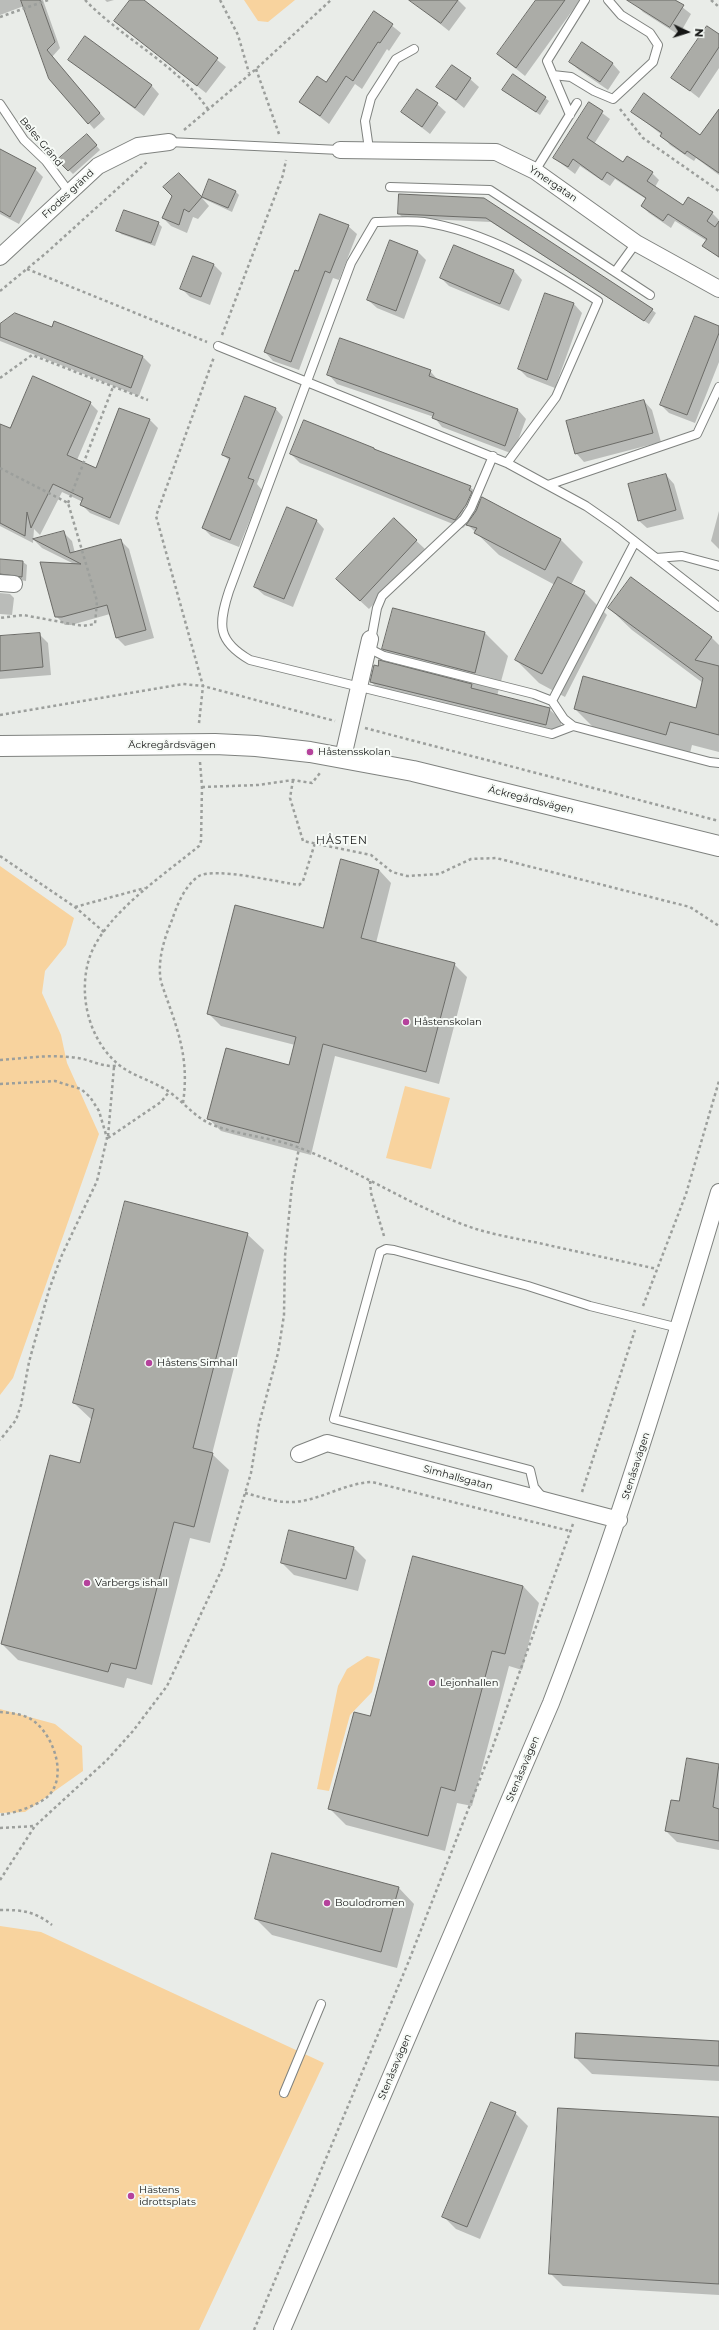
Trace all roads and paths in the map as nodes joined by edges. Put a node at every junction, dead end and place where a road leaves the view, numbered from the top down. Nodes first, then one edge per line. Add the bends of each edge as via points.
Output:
1 (48, 0) edge
2 (85, 0) edge
3 (220, 0) edge
4 (331, 0) edge
5 (585, 0) edge
6 (608, 0) edge
7 (711, 0) edge
8 (719, 7) edge
9 (0, 17) edge
10 (414, 49) dead end
11 (256, 69) junction
12 (249, 73) junction
13 (553, 75) junction
14 (613, 99) junction
15 (577, 103) dead end
16 (0, 104) edge
17 (208, 109) junction
18 (570, 115) junction
19 (170, 142) junction
20 (284, 147) junction
21 (369, 149) junction
22 (340, 150) joint
23 (535, 170) junction
24 (390, 187) dead end
25 (719, 191) edge
26 (69, 192) junction
27 (636, 243) junction
28 (0, 257) edge
29 (27, 269) junction
30 (616, 272) junction
31 (719, 289) edge
32 (0, 291) edge
33 (650, 295) dead end
34 (218, 346) junction
35 (0, 378) edge
36 (306, 381) junction
37 (113, 387) junction
38 (719, 387) edge
39 (148, 400) dead end
40 (493, 456) junction
41 (507, 463) junction
42 (0, 468) edge
43 (548, 485) junction
44 (68, 503) junction
45 (635, 542) junction
46 (656, 558) junction
47 (719, 566) edge
48 (719, 607) edge
49 (0, 618) edge
50 (370, 639) junction
51 (358, 688) junction
52 (552, 701) junction
53 (199, 723) dead end
54 (573, 726) junction
55 (0, 746) edge
56 (343, 757) junction
57 (199, 759) dead end
58 (719, 763) edge
59 (322, 771) dead end
60 (293, 780) junction
61 (202, 787) junction
62 (315, 843) junction
63 (719, 846) edge
64 (0, 856) edge
65 (146, 888) junction
66 (75, 907) junction
67 (719, 926) edge
68 (104, 932) junction
69 (0, 1060) edge
70 (120, 1065) junction
71 (114, 1066) junction
72 (719, 1081) edge
73 (0, 1084) edge
74 (169, 1092) junction
75 (183, 1103) junction
76 (107, 1138) junction
77 (299, 1148) junction
78 (370, 1181) junction
79 (719, 1192) edge
80 (386, 1249) junction
81 (657, 1269) junction
82 (639, 1318) junction
83 (679, 1328) junction
84 (0, 1440) edge
85 (299, 1454) dead end
86 (245, 1493) junction
87 (545, 1501) junction
88 (578, 1510) junction
89 (619, 1520) junction
90 (570, 1531) junction
91 (0, 1712) edge
92 (0, 1815) edge
93 (35, 1826) junction
94 (0, 1828) edge
95 (0, 1880) edge
96 (0, 1910) edge
97 (52, 1925) dead end
98 (321, 2004) dead end
99 (284, 2093) dead end
100 (254, 2330) edge
101 (282, 2330) edge

1 - 9 path
2 - 17 path via 110,24 182,80
3 - 12 path via 238,35
4 - 11 path
5 - 13 lane via 547,61
6 - 14 lane via 622,15 650,33 658,44 653,62
7 - 8 path
10 - 21 lane via 396,59 371,98 366,121
11 - 12 path
11 - 20 path
12 - 17 path
13 - 14 lane via 571,77
13 - 18 lane
14 - 25 path via 643,138
15 - 18 lane
16 - 26 lane, Beles Gränd via 24,140 46,161
17 - 19 path
18 - 23 lane
19 - 20 lane
19 - 26 street, Frodes gränd via 138,146 98,166
19 - 29 path
20 - 22 lane
20 - 34 path via 287,159 283,175
21 - 22 street, Ymergatan
21 - 23 street, Ymergatan via 496,152
23 - 27 street, Ymergatan
24 - 30 lane via 490,190
26 - 28 street, Frodes gränd
27 - 30 lane
27 - 31 street, Ymergatan
29 - 32 path
29 - 34 path
30 - 33 lane
34 - 36 lane
34 - 53 path via 156,516 203,686
35 - 37 path via 32,355
36 - 40 lane
36 - 41 lane via 351,263 375,222 424,222 473,235 504,247 552,272 598,301 556,397
36 - 51 lane via 222,615 224,635 233,650 250,660
37 - 39 path
37 - 44 path
38 - 43 lane via 697,434
40 - 41 lane
40 - 50 lane via 464,519 382,596
41 - 43 lane
42 - 44 path
43 - 45 lane via 586,506
44 - 49 path via 97,601 95,624 83,626 22,615
45 - 46 lane
45 - 52 lane
46 - 47 lane via 682,556
46 - 48 lane
50 - 51 street
50 - 52 lane via 370,646 374,651 384,656 534,694
51 - 54 lane via 552,734
51 - 56 street
52 - 54 lane via 564,719
54 - 58 lane
55 - 56 street, Äckregårdsvägen via 229,745
56 - 63 street, Äckregårdsvägen via 420,773
57 - 61 path
59 - 60 path via 312,783
60 - 61 path via 258,785
60 - 62 path via 290,798 304,841
61 - 65 path via 199,846
62 - 67 path via 371,855 392,872 407,876 440,874 471,859 496,858 690,907
62 - 75 path via 303,881 299,885 212,873 199,876 187,888 176,909 167,931 159,969 185,1057 186,1081
64 - 66 path
65 - 66 path
65 - 68 path
66 - 68 path
68 - 70 path via 89,960 85,992 86,1009 99,1040
69 - 71 path via 55,1056
70 - 71 path
70 - 74 path
71 - 76 path
72 - 81 path via 686,1194
73 - 76 path via 54,1081 81,1089 90,1096 99,1112
74 - 75 path
74 - 76 path via 161,1102
75 - 77 path via 190,1111 213,1125
76 - 84 path via 97,1181 64,1250 50,1290 29,1362 16,1420
77 - 78 path
77 - 86 path via 292,1185 284,1315 278,1354 259,1424
78 - 80 path
78 - 81 path via 476,1229
79 - 83 street, Stenåsavägen
80 - 82 lane
80 - 87 lane via 380,1252 378,1257 334,1419 530,1470 534,1487
81 - 82 path
82 - 83 lane
82 - 88 path
83 - 89 street, Stenåsavägen
85 - 87 street, Simhallsgatan via 327,1443
86 - 90 path via 277,1501 295,1502 353,1484 372,1482
86 - 93 path via 223,1567 167,1686 107,1760
87 - 88 street, Simhallsgatan
88 - 89 street, Simhallsgatan
88 - 90 path
89 - 101 street, Stenåsavägen via 551,1702
90 - 100 path via 493,1746 414,1948
91 - 92 path via 23,1716 34,1721 43,1730 57,1759 58,1773 54,1786 46,1798 12,1813
93 - 94 path
93 - 95 path
96 - 97 path via 38,1914
98 - 99 lane

